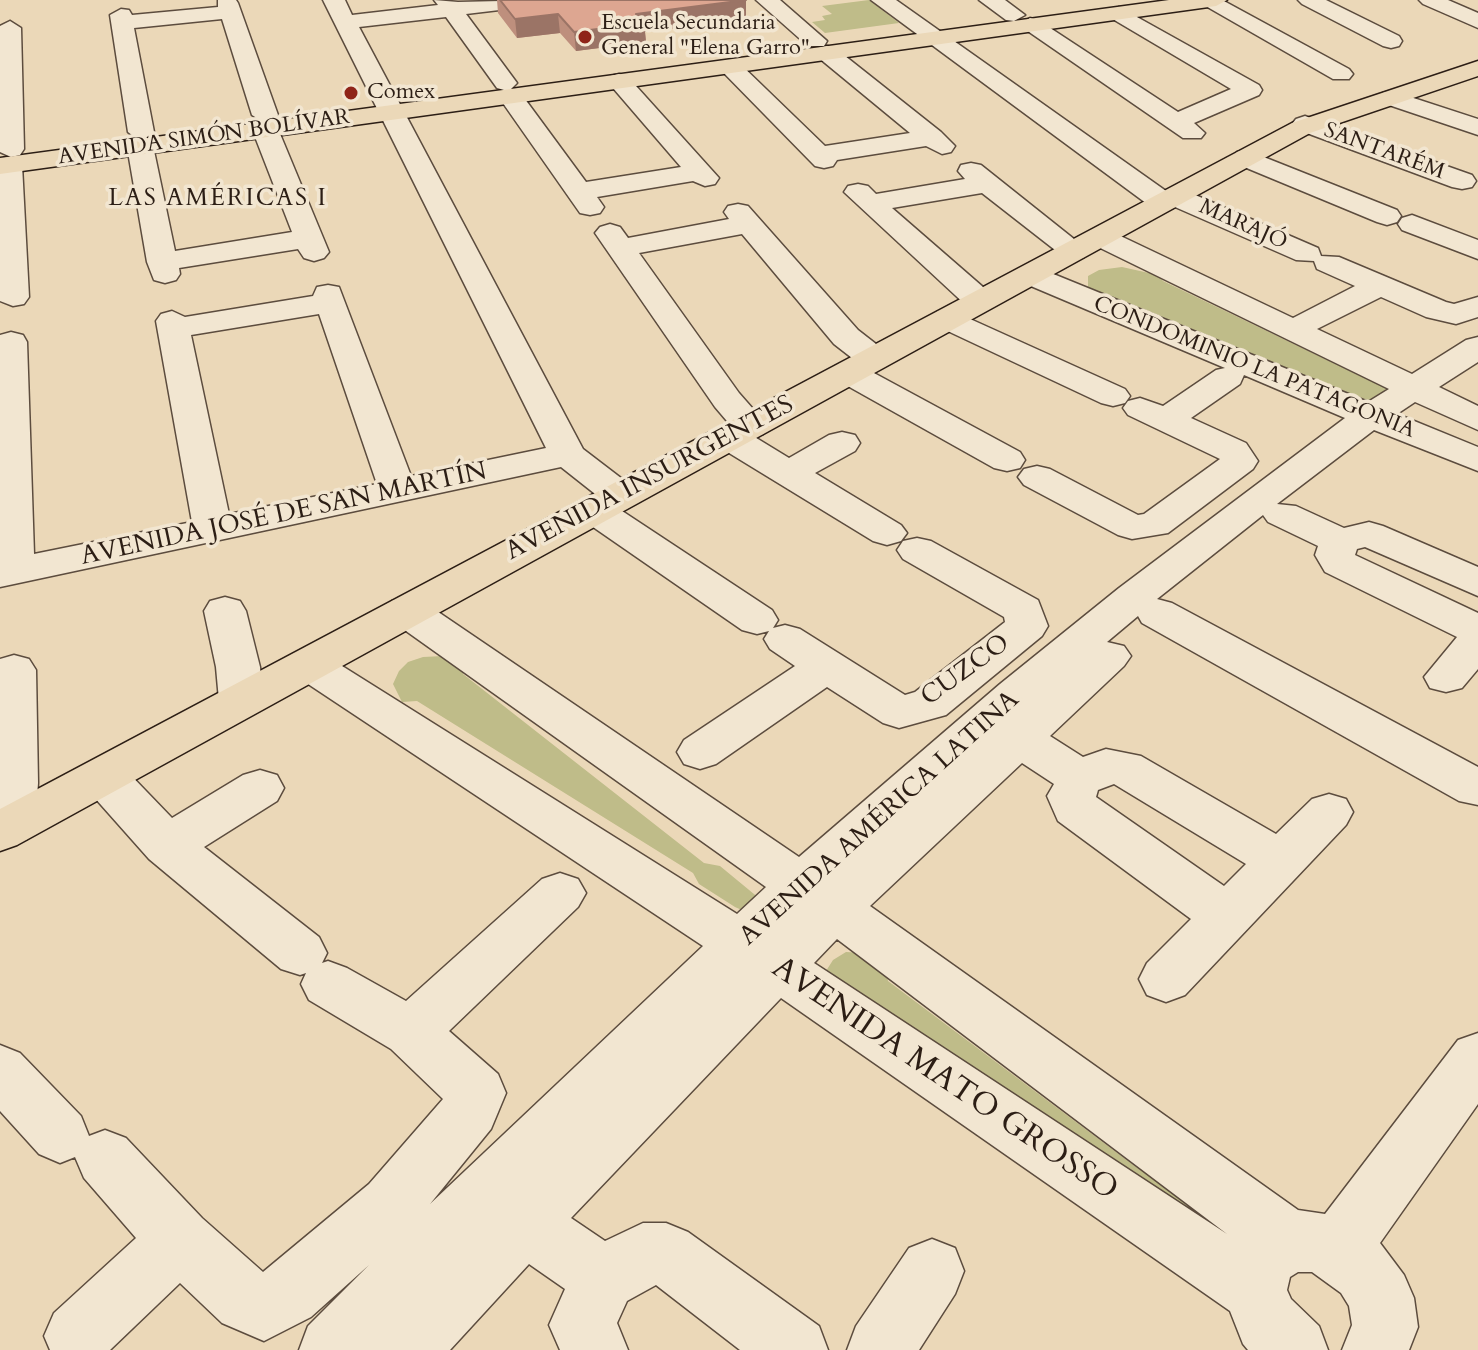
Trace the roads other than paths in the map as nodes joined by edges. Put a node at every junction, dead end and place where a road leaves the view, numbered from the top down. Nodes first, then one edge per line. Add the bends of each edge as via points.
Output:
1 (533, 0) edge
2 (767, 0) edge
3 (882, 0) edge
4 (990, 0) edge
5 (1216, 0) edge
6 (1309, 0) edge
7 (1430, 0) edge
8 (1208, 1) edge
9 (1111, 4) edge
10 (449, 5) edge
11 (340, 11) edge
12 (1022, 20) junction
13 (1478, 21) edge
14 (927, 33) junction
15 (6, 34) edge
16 (821, 47) junction
17 (1478, 52) edge
18 (729, 66) junction
19 (672, 67) junction
20 (1478, 68) edge
21 (619, 81) junction
22 (508, 89) junction
23 (1392, 98) junction
24 (390, 105) junction
25 (265, 122) junction
26 (1306, 126) junction
27 (1478, 127) edge
28 (140, 139) junction
29 (5, 157) edge
30 (1246, 158) junction
31 (1462, 181) dead end
32 (1170, 200) junction
33 (1087, 244) junction
34 (1478, 250) edge
35 (1030, 275) junction
36 (1380, 286) junction
37 (8, 290) edge
38 (980, 301) junction
39 (1478, 306) edge
40 (948, 319) junction
41 (1306, 322) dead end
42 (1478, 347) edge
43 (7, 352) edge
44 (861, 366) junction
45 (1478, 371) edge
46 (1228, 377) dead end
47 (907, 406) junction
48 (1139, 408) junction
49 (1418, 410) edge
50 (876, 424) dead end
51 (740, 431) junction
52 (842, 443) dead end
53 (568, 455) junction
54 (1478, 460) edge
55 (788, 473) junction
56 (398, 491) junction
57 (607, 503) junction
58 (1242, 505) junction
59 (213, 530) junction
60 (1340, 541) junction
61 (7, 573) edge
62 (1478, 583) edge
63 (225, 611) dead end
64 (407, 611) junction
65 (1157, 613) junction
66 (1478, 630) edge
67 (1478, 641) edge
68 (308, 664) junction
69 (826, 666) junction
70 (970, 673) junction
71 (1446, 677) dead end
72 (10, 688) edge
73 (241, 700) junction
74 (1017, 716) junction
75 (700, 752) dead end
76 (103, 776) junction
77 (1081, 778) junction
78 (260, 788) dead end
79 (1476, 788) edge
80 (1329, 812) dead end
81 (5, 829) edge
82 (167, 845) junction
83 (1281, 861) junction
84 (560, 893) dead end
85 (817, 897) junction
86 (1228, 917) junction
87 (760, 956) junction
88 (1166, 979) dead end
89 (411, 1032) junction
90 (1478, 1058) edge
91 (0, 1071) edge
92 (524, 1223) junction
93 (416, 1224) junction
94 (180, 1240) junction
95 (1294, 1260) junction
96 (932, 1271) dead end
97 (604, 1278) junction
98 (77, 1336) dead end
99 (1291, 1349) edge
100 (332, 1350) edge
101 (405, 1350) edge
102 (595, 1350) edge
103 (795, 1350) edge
104 (880, 1350) edge
105 (1375, 1350) edge

1 - 10 street
2 - 16 street
3 - 14 street, MARAJÓ
4 - 12 street
5 - 8 main road, AVENIDA SIMÓN BOLÍVAR
6 - 8 street via 1391,41 1343,61
7 - 13 street
8 - 9 main road, AVENIDA SIMÓN BOLÍVAR
9 - 12 main road, AVENIDA SIMÓN BOLÍVAR
9 - 12 street via 1250,90 1184,128
10 - 11 street
10 - 22 street
11 - 24 street
12 - 14 main road, AVENIDA SIMÓN BOLÍVAR
14 - 16 main road, AVENIDA SIMÓN BOLÍVAR
14 - 32 street, MARAJÓ
15 - 29 street
16 - 18 main road, AVENIDA SIMÓN BOLÍVAR
16 - 18 street via 937,141 822,158
16 - 19 main road, AVENIDA SIMÓN BOLÍVAR
17 - 26 main road, AVENIDA INSURGENTES via 1339,100 1311,115
18 - 19 main road, AVENIDA SIMÓN BOLÍVAR
19 - 21 main road, AVENIDA SIMÓN BOLÍVAR
19 - 22 main road, AVENIDA SIMÓN BOLÍVAR
20 - 23 main road, AVENIDA INSURGENTES
21 - 22 main road, AVENIDA SIMÓN BOLÍVAR
21 - 22 street via 702,175 585,200
22 - 24 main road, AVENIDA SIMÓN BOLÍVAR
23 - 26 main road, AVENIDA INSURGENTES
23 - 27 street
24 - 25 main road, AVENIDA SIMÓN BOLÍVAR
24 - 53 street
25 - 28 main road, AVENIDA SIMÓN BOLÍVAR
25 - 28 street via 228,8 122,19
25 - 28 street via 312,245 163,268
26 - 30 main road, AVENIDA INSURGENTES
26 - 31 street, SANTARÉM
28 - 29 main road, AVENIDA SIMÓN BOLÍVAR
29 - 37 street
30 - 32 main road, AVENIDA INSURGENTES
30 - 34 street
32 - 33 main road, AVENIDA INSURGENTES
32 - 36 street, MARAJÓ
33 - 35 main road, AVENIDA INSURGENTES
33 - 38 street, CONDOMINIO LA PATAGONIA via 979,178 864,198
33 - 49 street, CONDOMINIO LA PATAGONIA
35 - 38 main road, AVENIDA INSURGENTES
35 - 49 street, CONDOMINIO LA PATAGONIA
36 - 39 street, MARAJÓ via 1456,314
36 - 41 street
38 - 40 main road, AVENIDA INSURGENTES
40 - 44 main road, AVENIDA INSURGENTES
40 - 48 street
42 - 49 street, AVENIDA AMÉRICA LATINA
43 - 61 street
44 - 47 street
44 - 51 main road, AVENIDA INSURGENTES
44 - 51 street via 846,337 743,218 615,240 727,400
45 - 49 street, AVENIDA AMÉRICA LATINA
46 - 48 street
47 - 50 street
47 - 58 street via 1132,527
48 - 58 street via 1233,451 1240,461
49 - 54 street, CONDOMINIO LA PATAGONIA
49 - 58 street, AVENIDA AMÉRICA LATINA
51 - 55 street
51 - 57 main road, AVENIDA INSURGENTES
52 - 55 street
53 - 56 street, AVENIDA JOSÉ DE SAN MARTÍN
53 - 57 street, CUZCO
55 - 70 street, CUZCO via 1023,610 1027,626
56 - 59 street, AVENIDA JOSÉ DE SAN MARTÍN
56 - 59 street via 330,298 174,324
57 - 64 main road, AVENIDA INSURGENTES
57 - 69 street, CUZCO
58 - 60 street
58 - 65 street, AVENIDA AMÉRICA LATINA
58 - 74 street, AVENIDA AMÉRICA LATINA via 1134,597
59 - 61 street, AVENIDA JOSÉ DE SAN MARTÍN
60 - 62 street via 1369,534
60 - 66 street via 1335,555 1339,563
63 - 73 street
64 - 68 main road, AVENIDA INSURGENTES
64 - 85 street, AVENIDA MATO GROSSO
65 - 74 street, AVENIDA AMÉRICA LATINA
65 - 79 street
67 - 71 street
68 - 73 main road, AVENIDA INSURGENTES
68 - 87 street, AVENIDA MATO GROSSO
69 - 70 street, CUZCO via 899,712 930,704
69 - 75 street
70 - 74 street
72 - 81 street
73 - 76 main road, AVENIDA INSURGENTES
74 - 77 street
74 - 85 street, AVENIDA AMÉRICA LATINA
76 - 81 main road, AVENIDA INSURGENTES
76 - 82 street
77 - 83 street via 1106,766 1124,768
77 - 86 street via 1071,796 1075,808
78 - 82 street
80 - 83 street
82 - 89 street via 314,968
83 - 86 street
84 - 89 street
85 - 87 street, AVENIDA AMÉRICA LATINA
85 - 95 street, AVENIDA MATO GROSSO
86 - 88 street
87 - 92 street, AVENIDA AMÉRICA LATINA
87 - 93 street, AVENIDA AMÉRICA LATINA
87 - 95 street, AVENIDA MATO GROSSO
89 - 93 street via 477,1093
90 - 95 street
91 - 94 street
92 - 97 street
92 - 101 street, AVENIDA AMÉRICA LATINA
93 - 94 street via 264,1308 245,1300
93 - 100 street, AVENIDA AMÉRICA LATINA
94 - 98 street
95 - 99 street via 1266,1321
95 - 105 street, AVENIDA MATO GROSSO via 1364,1270 1381,1298 1385,1327
96 - 104 street
97 - 102 street via 582,1325
97 - 103 street via 643,1254 666,1254

